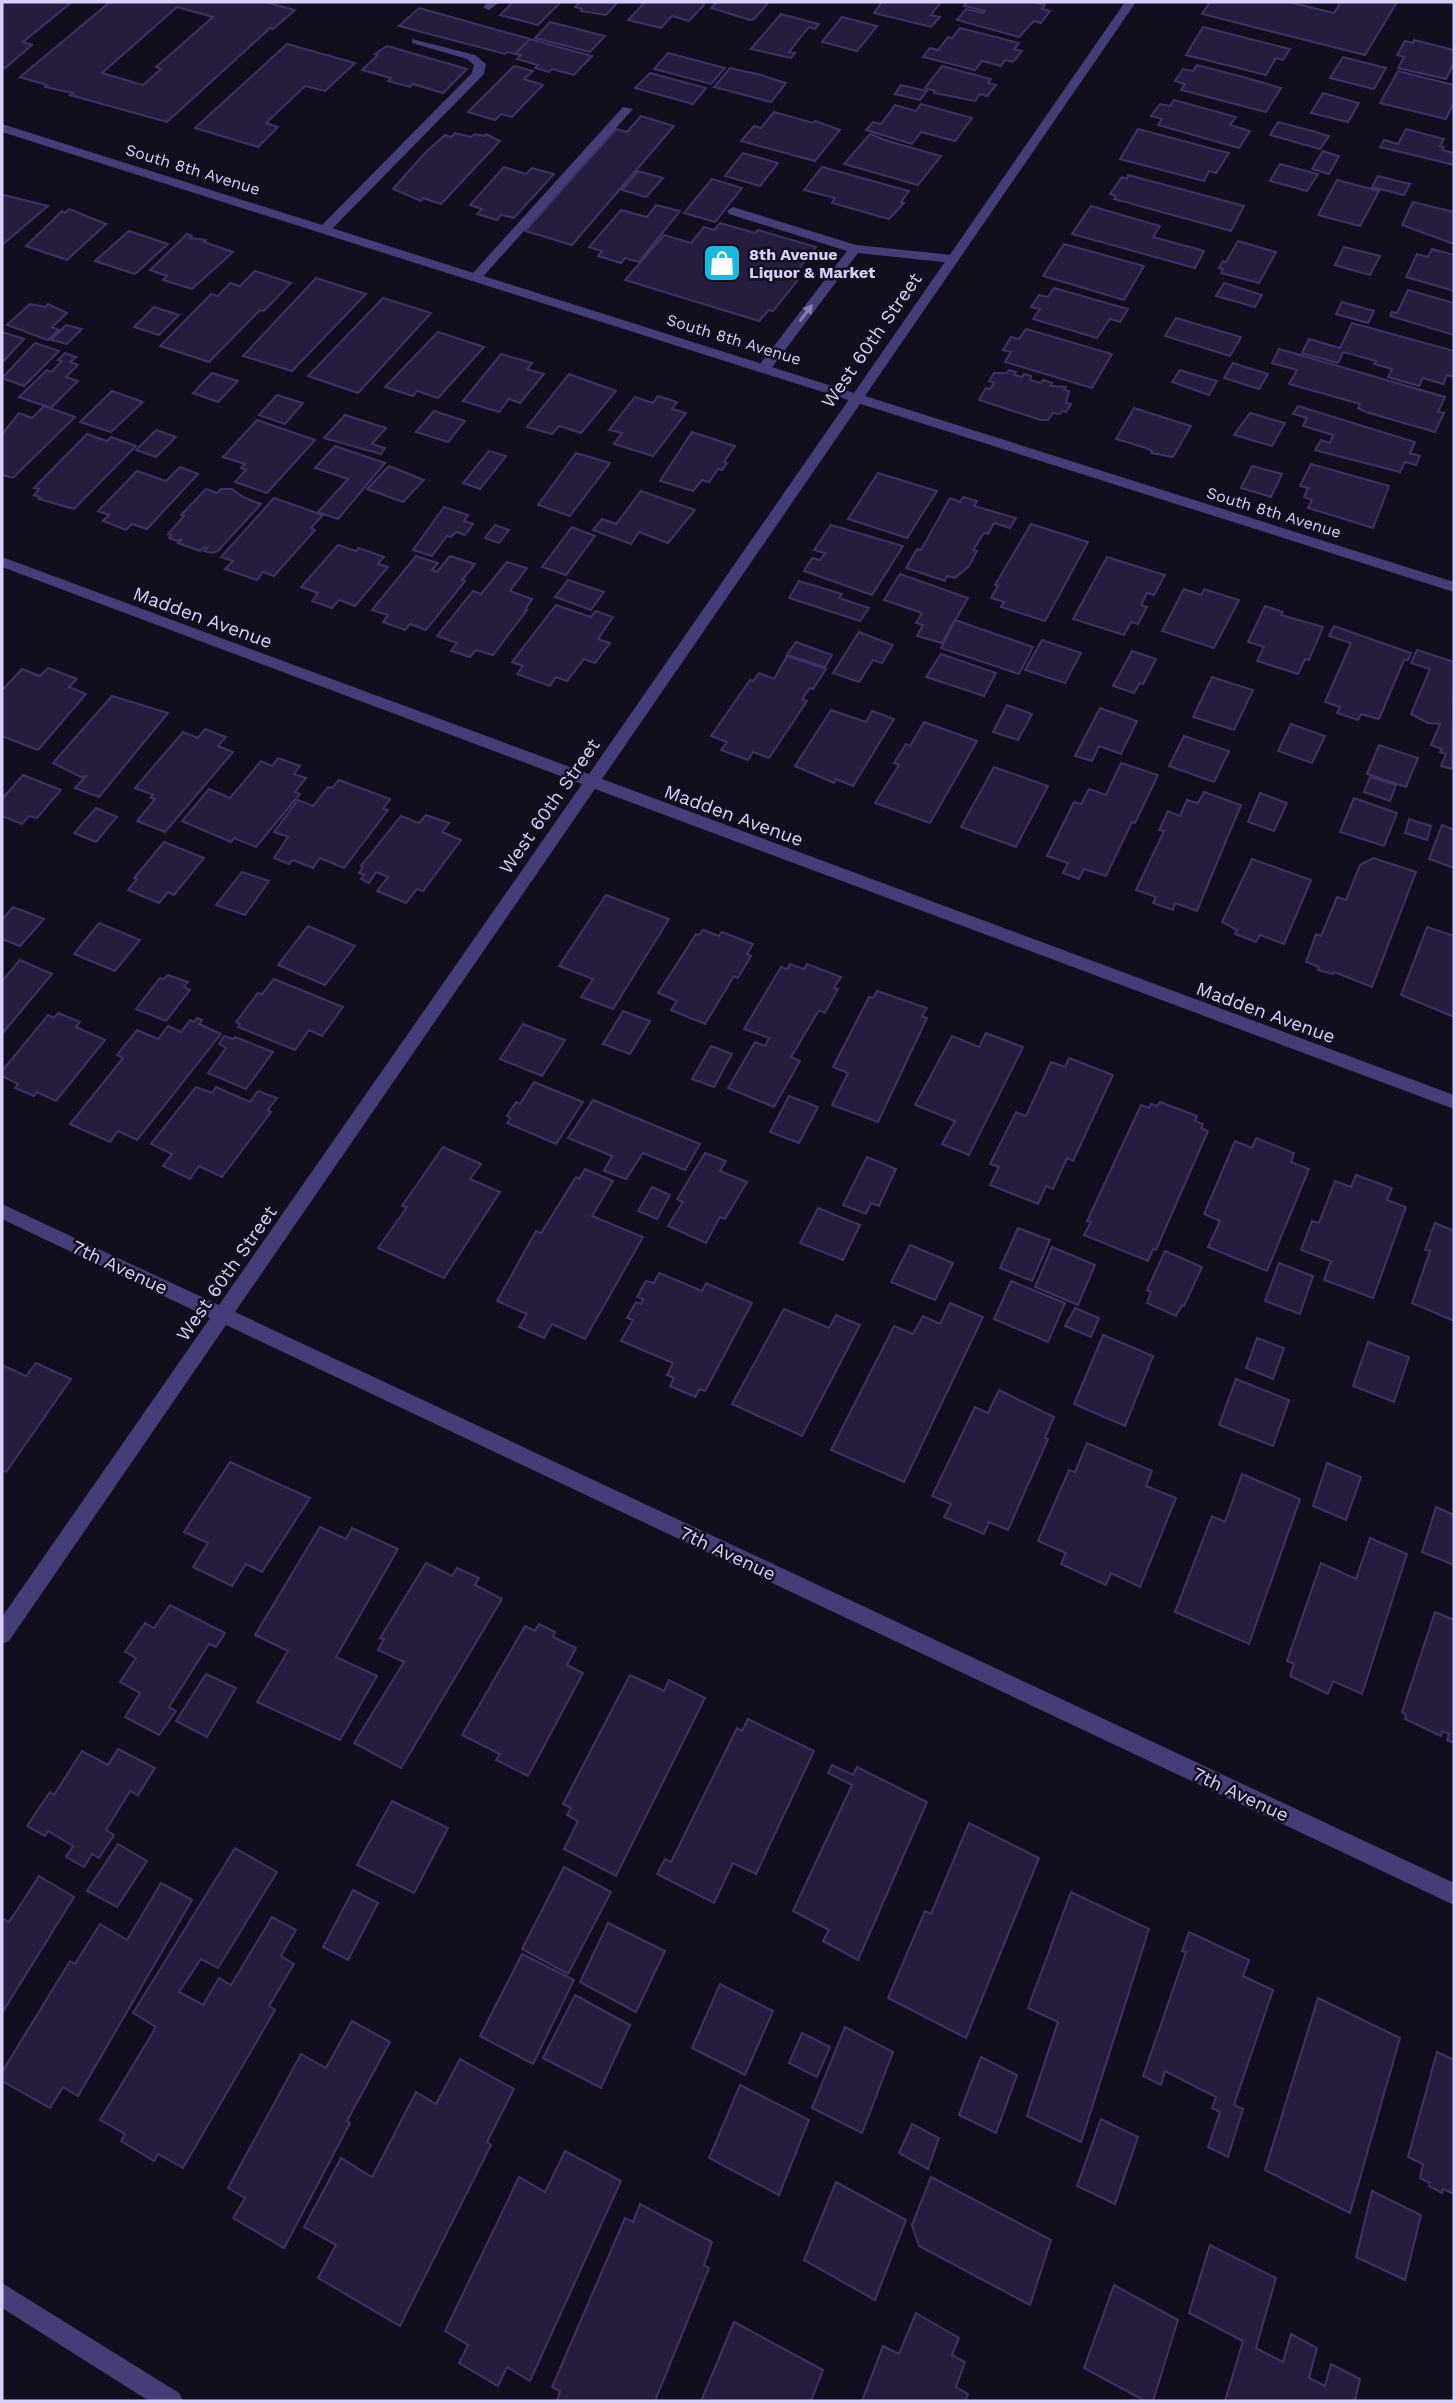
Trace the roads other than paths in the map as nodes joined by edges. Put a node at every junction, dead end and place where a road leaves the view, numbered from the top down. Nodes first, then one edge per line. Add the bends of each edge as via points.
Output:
1 (1130, 2) edge
2 (416, 41) dead end
3 (627, 109) dead end
4 (2, 128) edge
5 (733, 211) dead end
6 (325, 229) junction
7 (855, 249) junction
8 (952, 260) junction
9 (475, 277) junction
10 (765, 367) junction
11 (857, 398) junction
12 (2, 562) edge
13 (1454, 587) edge
14 (591, 782) junction
15 (1454, 1102) edge
16 (2, 1211) edge
17 (222, 1315) junction
18 (2, 1634) edge
19 (1454, 1894) edge
20 (2, 2295) edge
21 (171, 2401) edge

1 - 8 street, West 60th Street
2 - 6 street via 471,57 480,64 478,74
3 - 9 street
4 - 6 street, South 8th Avenue
5 - 7 street
6 - 9 street, South 8th Avenue
7 - 8 street
10 -> 7 street
8 - 11 street, West 60th Street
9 - 10 street, South 8th Avenue
10 - 11 street, South 8th Avenue
11 - 13 street, South 8th Avenue
11 - 14 street, West 60th Street
12 - 14 street, Madden Avenue
14 - 15 street, Madden Avenue
14 - 17 street, West 60th Street
16 - 17 street, 7th Avenue
17 - 18 street, West 60th Street
17 - 19 street, 7th Avenue
20 - 21 street

